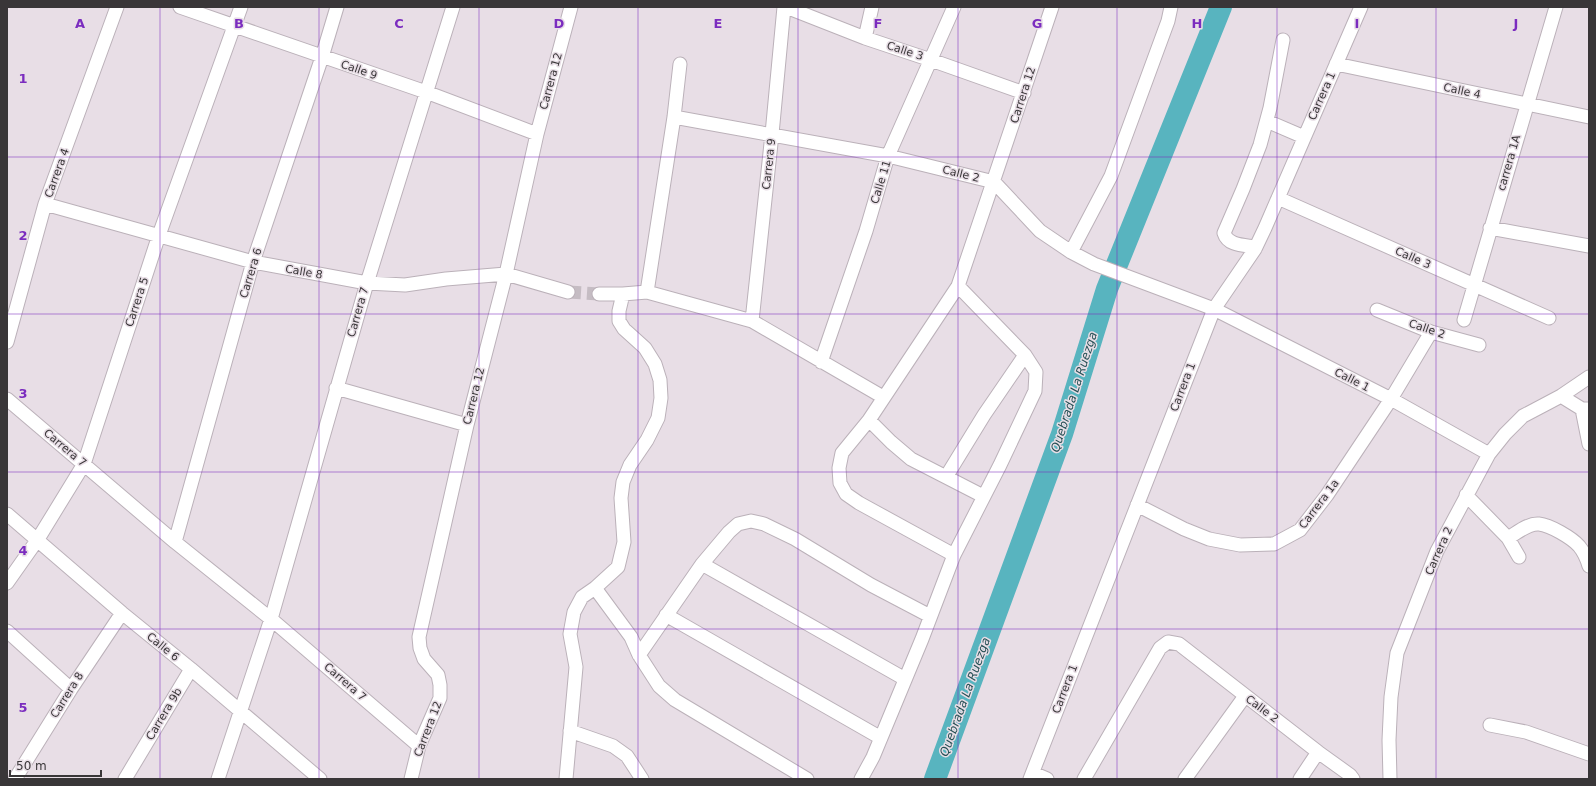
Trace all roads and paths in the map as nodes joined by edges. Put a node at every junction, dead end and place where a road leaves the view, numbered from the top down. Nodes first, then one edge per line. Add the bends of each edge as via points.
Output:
1 (117, 7) edge
2 (180, 7) edge
3 (241, 7) edge
4 (337, 7) edge
5 (452, 7) edge
6 (571, 7) edge
7 (785, 7) edge
8 (872, 7) edge
9 (954, 7) edge
10 (1052, 7) edge
11 (1171, 7) edge
12 (1361, 7) edge
13 (1556, 7) edge
14 (234, 27) junction
15 (865, 38) junction
16 (1283, 40) dead end
17 (322, 57) junction
18 (931, 60) junction
19 (680, 64) dead end
20 (1336, 64) junction
21 (426, 92) junction
22 (1024, 92) junction
23 (1526, 105) junction
24 (674, 117) junction
25 (1589, 117) edge
26 (1267, 121) junction
27 (537, 134) junction
28 (772, 134) junction
29 (1304, 137) junction
30 (888, 156) junction
31 (994, 182) junction
32 (1278, 198) junction
33 (45, 204) junction
34 (1490, 228) junction
35 (160, 235) junction
36 (1589, 246) edge
37 (1256, 248) junction
38 (1071, 252) junction
39 (253, 262) junction
40 (506, 274) junction
41 (367, 283) junction
42 (1474, 284) junction
43 (958, 286) junction
44 (568, 292) tunnel mouth
45 (647, 292) junction
46 (599, 294) tunnel mouth
47 (623, 294) junction
48 (1214, 309) junction
49 (1377, 310) dead end
50 (1549, 318) dead end
51 (1464, 320) dead end
52 (752, 321) junction
53 (1431, 332) junction
54 (7, 342) edge
55 (1478, 345) dead end
56 (1025, 355) junction
57 (821, 362) junction
58 (1589, 377) edge
59 (336, 388) junction
60 (883, 396) junction
61 (1561, 396) junction
62 (7, 399) edge
63 (1391, 399) junction
64 (1586, 409) edge
65 (869, 420) junction
66 (467, 425) junction
67 (1589, 444) edge
68 (1489, 454) junction
69 (84, 464) junction
70 (946, 476) junction
71 (1466, 495) junction
72 (983, 496) junction
73 (1137, 505) junction
74 (7, 514) edge
75 (1508, 538) junction
76 (38, 539) junction
77 (175, 542) junction
78 (954, 555) junction
79 (1519, 557) dead end
80 (702, 564) junction
81 (1589, 566) edge
82 (7, 583) edge
83 (595, 588) junction
84 (122, 613) junction
85 (666, 615) junction
86 (930, 616) junction
87 (271, 619) junction
88 (7, 631) edge
89 (639, 655) junction
90 (191, 669) junction
91 (905, 679) junction
92 (71, 689) junction
93 (1245, 696) junction
94 (241, 712) junction
95 (1490, 726) dead end
96 (570, 730) junction
97 (881, 738) junction
98 (419, 746) junction
99 (1318, 752) junction
100 (1589, 754) edge
101 (1031, 776) edge
102 (15, 779) edge
103 (125, 779) edge
104 (218, 779) edge
105 (320, 779) edge
106 (411, 779) edge
107 (566, 779) edge
108 (642, 779) edge
109 (807, 779) edge
110 (860, 779) edge
111 (1047, 779) edge
112 (1084, 779) edge
113 (1185, 779) edge
114 (1300, 779) edge
115 (1353, 779) edge
116 (1390, 779) edge

1 - 33 street, Carrera 4
2 - 14 street, Calle 9
3 - 14 street, Carrera 5
4 - 17 street, Carrera 6
5 - 21 street, Carrera 7
6 - 27 street, Carrera 12
7 - 15 street, Calle 3
7 - 28 street, Carrera 9
8 - 15 street
9 - 18 street, Calle 11
10 - 22 street, Carrera 12
11 - 38 street via 1111,176
12 - 20 street, Carrera 1
13 - 23 street, carrera 1A
14 - 17 street, Calle 9
14 - 35 street, Carrera 5
15 - 18 street, Calle 3
16 - 26 street
17 - 21 street, Calle 9
17 - 39 street, Carrera 6
18 - 22 street, Calle 3
18 - 30 street, Calle 11
19 - 24 street
20 - 23 street, Calle 4
20 - 29 street, Carrera 1
21 - 27 street, Calle 9
21 - 41 street, Carrera 7
22 - 31 street, Carrera 12
23 - 25 street, Calle 4
23 - 34 street, carrera 1A
24 - 28 street, Calle 2
24 - 45 street
26 - 29 street
26 - 37 street via 1252,168 1224,232 1225,237 1233,244
27 - 40 street, Carrera 12
28 - 30 street, Calle 2
28 - 52 street, Carrera 9
29 - 32 street, Carrera 1
30 - 31 street, Calle 2
30 - 57 street, Calle 11 via 866,231
31 - 38 street, Calle 2 via 1040,231
31 - 43 street, Carrera 12
32 - 37 street, Carrera 1
32 - 42 street, Calle 3
33 - 35 street, Calle 8
33 - 54 street, Carrera 4
34 - 36 street
34 - 42 street, carrera 1A
35 - 39 street, Calle 8
35 - 69 street, Carrera 5
37 - 48 street, Carrera 1
38 - 48 street, Calle 2 via 1094,264
39 - 41 street, Calle 8
39 - 77 street, Carrera 6
40 - 41 street, Calle 8 via 405,285
40 - 44 street, Calle 8
40 - 66 street, Carrera 12
41 - 59 street, Carrera 7
42 - 50 street, Calle 3
42 - 51 street, carrera 1A
43 - 56 street
43 - 60 street, Carrera 12
45 - 47 street
45 - 52 street
46 - 47 street
47 - 83 street via 619,321 645,348 655,364 660,380 661,398 658,418 630,465 623,482 621,498 624,542 618,567
48 - 63 street, Calle 1
48 - 73 street, Carrera 1
49 - 53 street, Calle 2
52 - 57 street
53 - 55 street, Calle 2
53 - 63 street, Carrera 1a
56 - 70 street
56 - 72 street via 1036,372 1035,391
57 - 60 street
58 - 61 street, Carrera 2
59 - 66 street
59 - 87 street, Carrera 7
60 - 65 street, Carrera 12
61 - 64 street
61 - 68 street, Carrera 2 via 1523,416
62 - 69 street, Carrera 7
63 - 68 street, Calle 1
63 - 73 street, Carrera 1a via 1327,495 1300,530 1274,544 1240,545 1209,539
64 - 67 street
65 - 70 street via 911,459
65 - 78 street, Carrera 12 via 842,453 840,483 846,494
66 - 98 street, Carrera 12 via 419,637 424,659 438,675 440,686 440,698
68 - 71 street, Carrera 2
69 - 76 street, Carrera 5
69 - 77 street, Carrera 7
70 - 72 street
71 - 75 street
71 - 116 street, Carrera 2 via 1437,551 1397,654 1391,698
72 - 78 street
73 - 101 street, Carrera 1
74 - 76 street, Calle 6
75 - 79 street
75 - 81 street via 1528,526 1539,524 1549,527 1579,546
76 - 82 street, Carrera 5
76 - 84 street, Calle 6
77 - 87 street, Carrera 7
78 - 86 street
80 - 85 street
80 - 86 street via 738,524 751,521 764,524 795,539 871,585
80 - 91 street
83 - 89 street via 631,637
83 - 96 street via 582,597 574,612 570,634 576,667
84 - 90 street, Calle 6
84 - 92 street, Carrera 8
85 - 89 street
85 - 97 street
86 - 91 street
87 - 94 street, Carrera 7
87 - 98 street, Carrera 7
88 - 92 street
89 - 109 street via 659,686 675,700
90 - 94 street, Calle 6
90 - 103 street, Carrera 9b
91 - 97 street
92 - 102 street, Carrera 8
93 - 99 street, Calle 2
93 - 112 street, Calle 2 via 1179,644 1168,642 1160,648
93 - 113 street
94 - 104 street, Carrera 7
94 - 105 street, Calle 6
95 - 100 street via 1526,732
96 - 107 street
96 - 108 street via 613,746 627,756
97 - 110 street
98 - 106 street, Carrera 12
99 - 114 street
99 - 115 street, Calle 2
101 - 111 street

